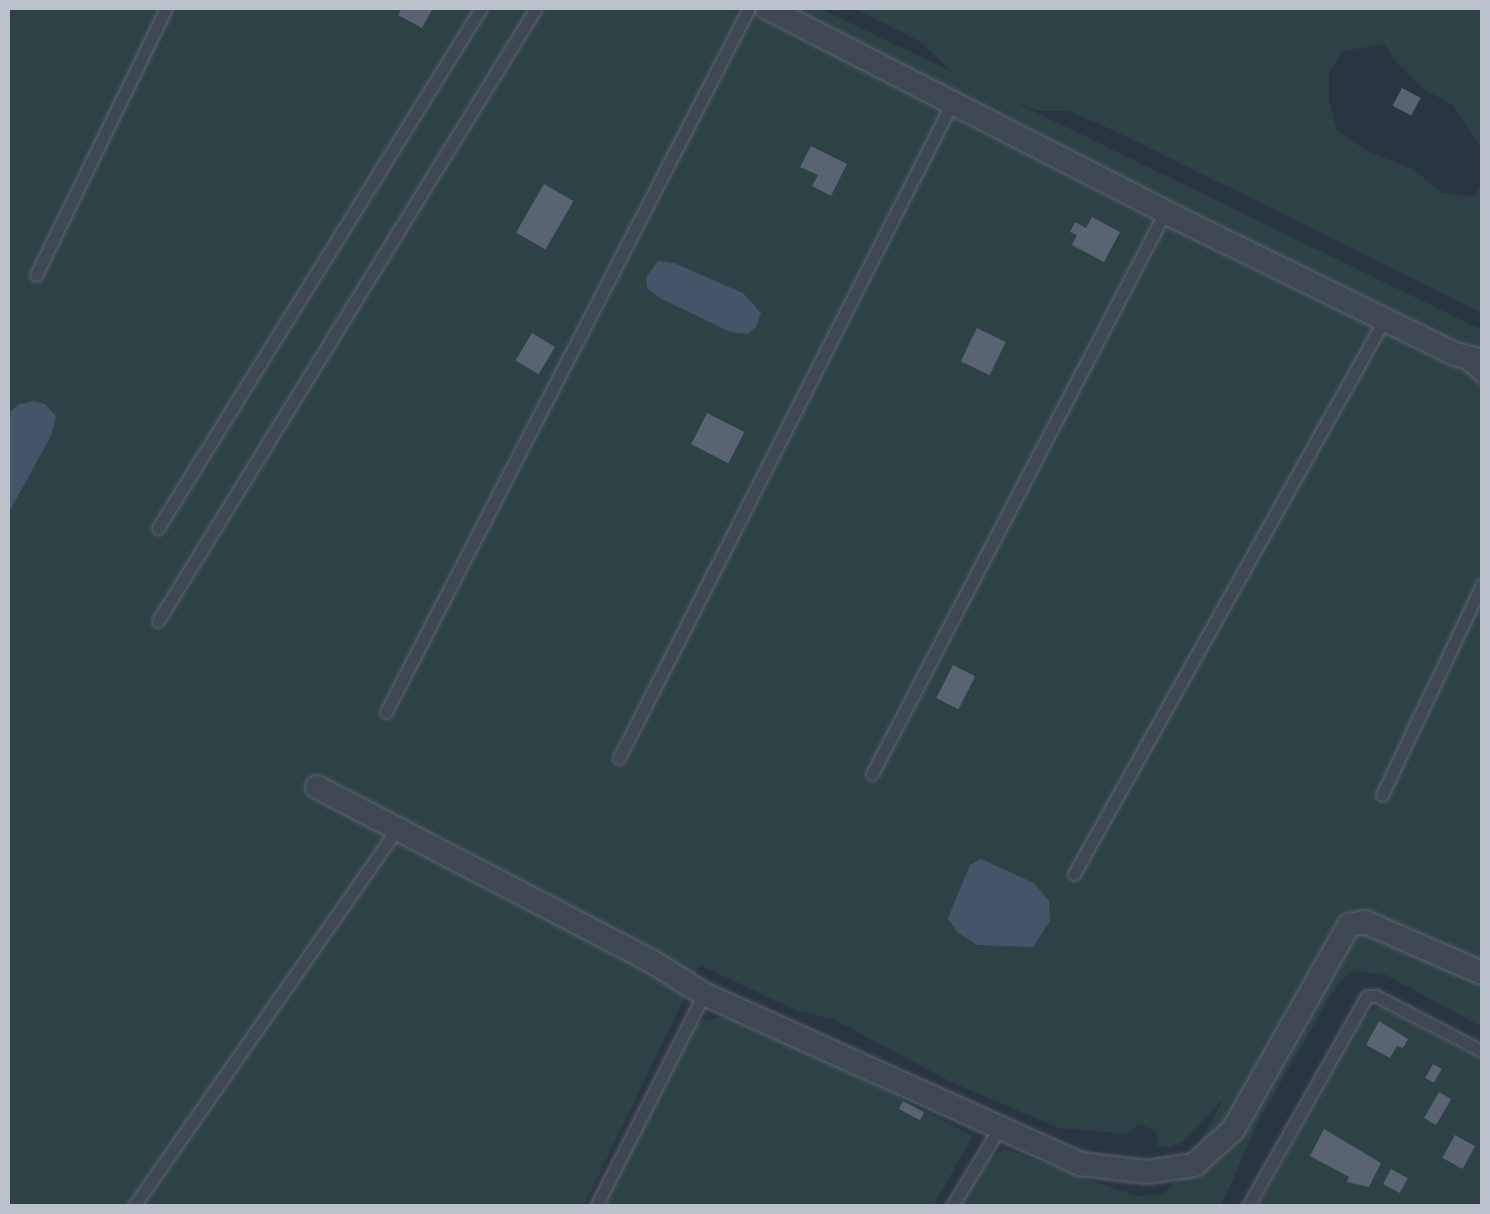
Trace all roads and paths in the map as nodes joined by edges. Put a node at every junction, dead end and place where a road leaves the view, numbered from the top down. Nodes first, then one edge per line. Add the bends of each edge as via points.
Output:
1 (166, 8) edge
2 (481, 8) edge
3 (536, 8) edge
4 (749, 8) edge
5 (767, 8) edge
6 (953, 100) junction
7 (1165, 212) junction
8 (36, 275) dead end
9 (1384, 319) junction
10 (1455, 354) junction
11 (1482, 362) edge
12 (1482, 377) edge
13 (158, 528) dead end
14 (1482, 584) edge
15 (158, 621) dead end
16 (386, 712) dead end
17 (619, 758) dead end
18 (872, 774) dead end
19 (317, 788) dead end
20 (1382, 795) dead end
21 (397, 828) junction
22 (1074, 874) dead end
23 (1482, 973) edge
24 (704, 994) junction
25 (1482, 1051) edge
26 (1000, 1127) junction
27 (134, 1206) edge
28 (596, 1206) edge
29 (952, 1206) edge
30 (1248, 1206) edge

1 - 8 lane
2 - 13 lane
3 - 15 lane
4 - 16 lane
5 - 6 street
6 - 7 street
6 - 17 lane
7 - 9 street
7 - 18 lane
9 - 10 street
9 - 22 lane
10 - 11 street
10 - 12 lane
14 - 20 lane
19 - 21 street
21 - 24 street
21 - 27 lane
23 - 26 street via 1365,922 1349,925 1233,1130 1194,1165 1147,1172 1081,1164
24 - 26 street
24 - 28 lane
25 - 30 lane via 1367,996
26 - 29 lane

